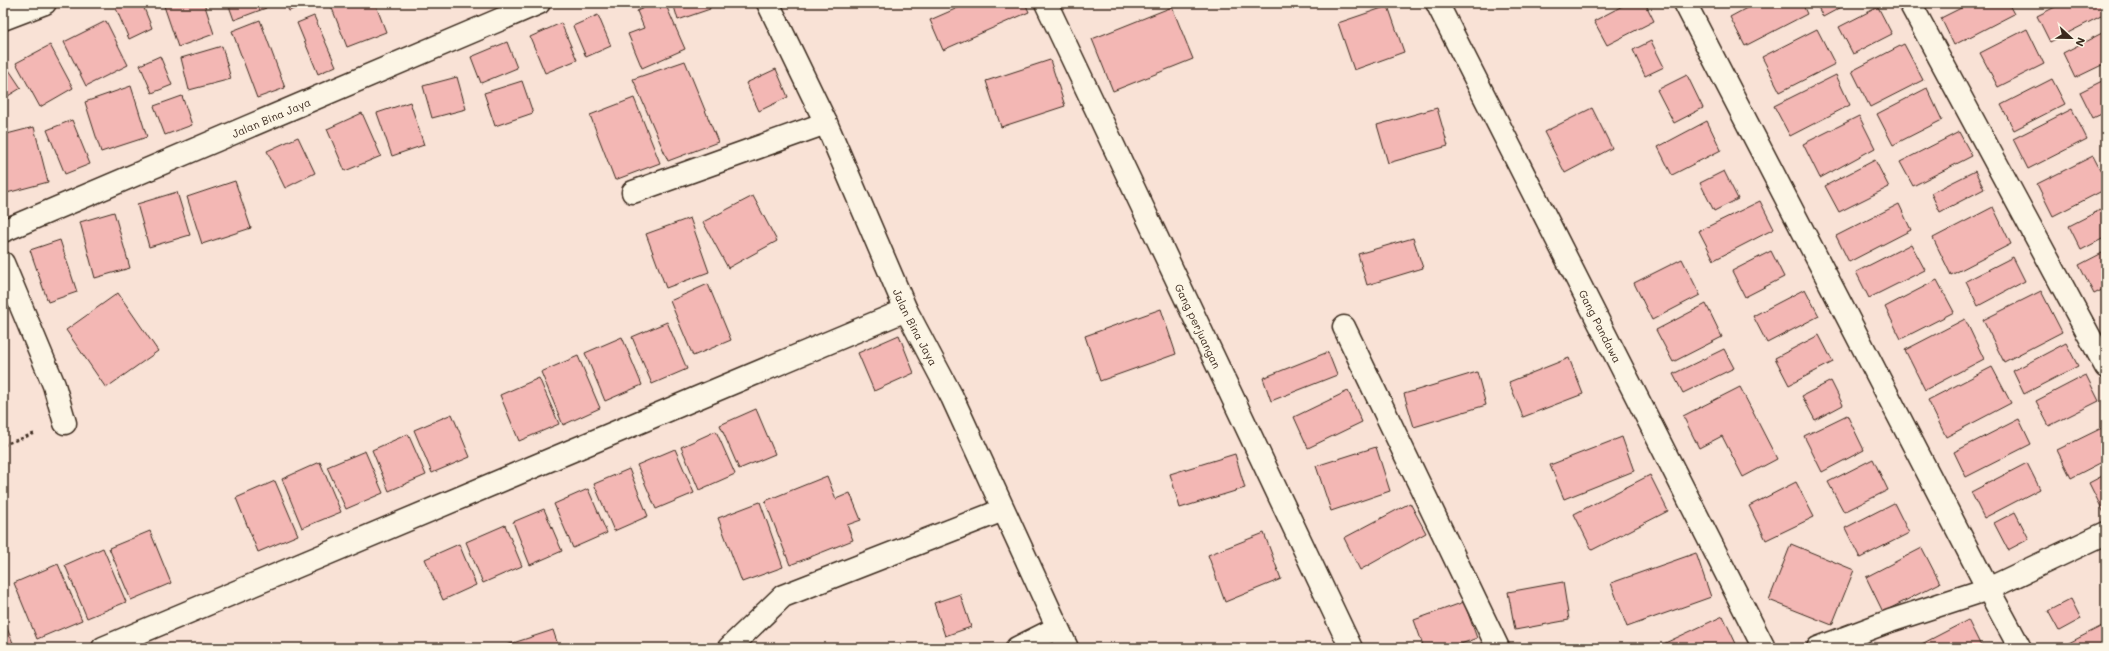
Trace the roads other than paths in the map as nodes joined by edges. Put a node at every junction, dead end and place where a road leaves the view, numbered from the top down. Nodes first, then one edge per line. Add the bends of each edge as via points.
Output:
1 (45, 3) edge
2 (539, 3) edge
3 (768, 3) edge
4 (1046, 3) edge
5 (1437, 3) edge
6 (1685, 3) edge
7 (1910, 3) edge
8 (3, 19) edge
9 (826, 123) junction
10 (633, 192) dead end
11 (3, 231) edge
12 (3, 264) edge
13 (906, 310) junction
14 (1344, 327) dead end
15 (2106, 367) edge
16 (65, 423) road end
17 (1003, 510) junction
18 (2106, 533) edge
19 (1988, 589) junction
20 (1057, 628) junction
21 (103, 648) edge
22 (729, 648) edge
23 (1017, 648) edge
24 (1067, 648) edge
25 (1351, 648) edge
26 (1498, 648) edge
27 (1764, 648) edge
28 (1818, 648) edge
29 (2020, 648) edge

1 - 8 street
2 - 11 street, Jalan Bina Jaya
3 - 9 street, Jalan Bina Jaya
4 - 25 street, Gang perjuangan
5 - 27 street, Gang Pandawa
6 - 19 street
7 - 15 street
9 - 10 street
9 - 13 street, Jalan Bina Jaya
12 - 16 street via 54,385
13 - 17 street, Jalan Bina Jaya via 952,397
13 - 21 street
14 - 26 street
17 - 20 street, Jalan Bina Jaya
17 - 22 street via 783,596
18 - 19 street
19 - 28 street via 1890,620
19 - 29 street
20 - 23 street
20 - 24 street, Jalan Bina Jaya

